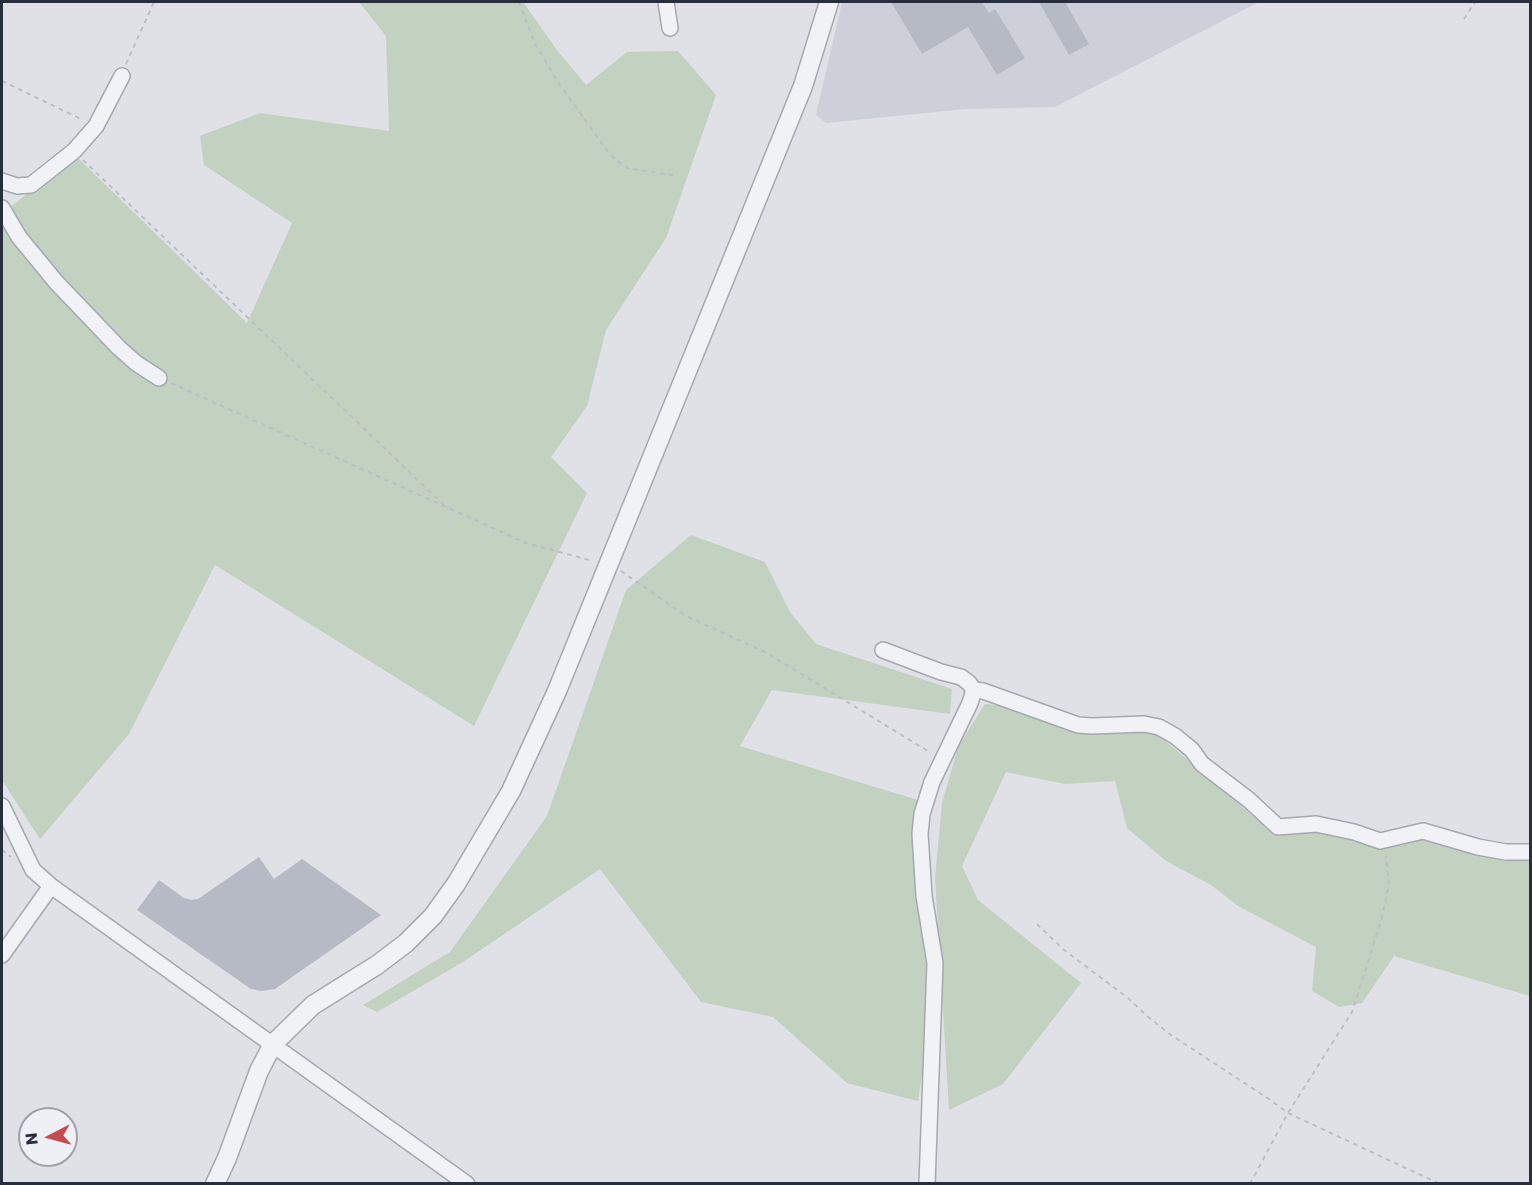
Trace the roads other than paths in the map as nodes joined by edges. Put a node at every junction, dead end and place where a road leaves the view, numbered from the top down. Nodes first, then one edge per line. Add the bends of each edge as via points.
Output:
1 (666, 2) edge
2 (829, 2) edge
3 (670, 28) dead end
4 (122, 76) road end
5 (2, 181) edge
6 (2, 208) edge
7 (159, 378) road end
8 (883, 650) dead end
9 (974, 690) junction
10 (2, 806) edge
11 (1530, 852) edge
12 (51, 885) junction
13 (2, 955) edge
14 (273, 1044) junction
15 (214, 1184) edge
16 (468, 1184) edge
17 (927, 1184) edge

1 - 3 street
2 - 14 street via 803,86 609,567 511,791 433,916 377,965 313,1005
4 - 5 street via 96,126 74,151 31,185 16,186
6 - 7 street via 19,237 56,282 119,348
8 - 9 street via 961,677
9 - 11 street via 1078,725 1144,723 1159,727 1192,750 1202,764 1278,827 1316,824 1380,841 1423,831 1478,847
9 - 17 street via 927,797 920,834 924,896 935,963
10 - 12 street via 33,870
12 - 13 street
12 - 14 street
14 - 15 street
14 - 16 street

